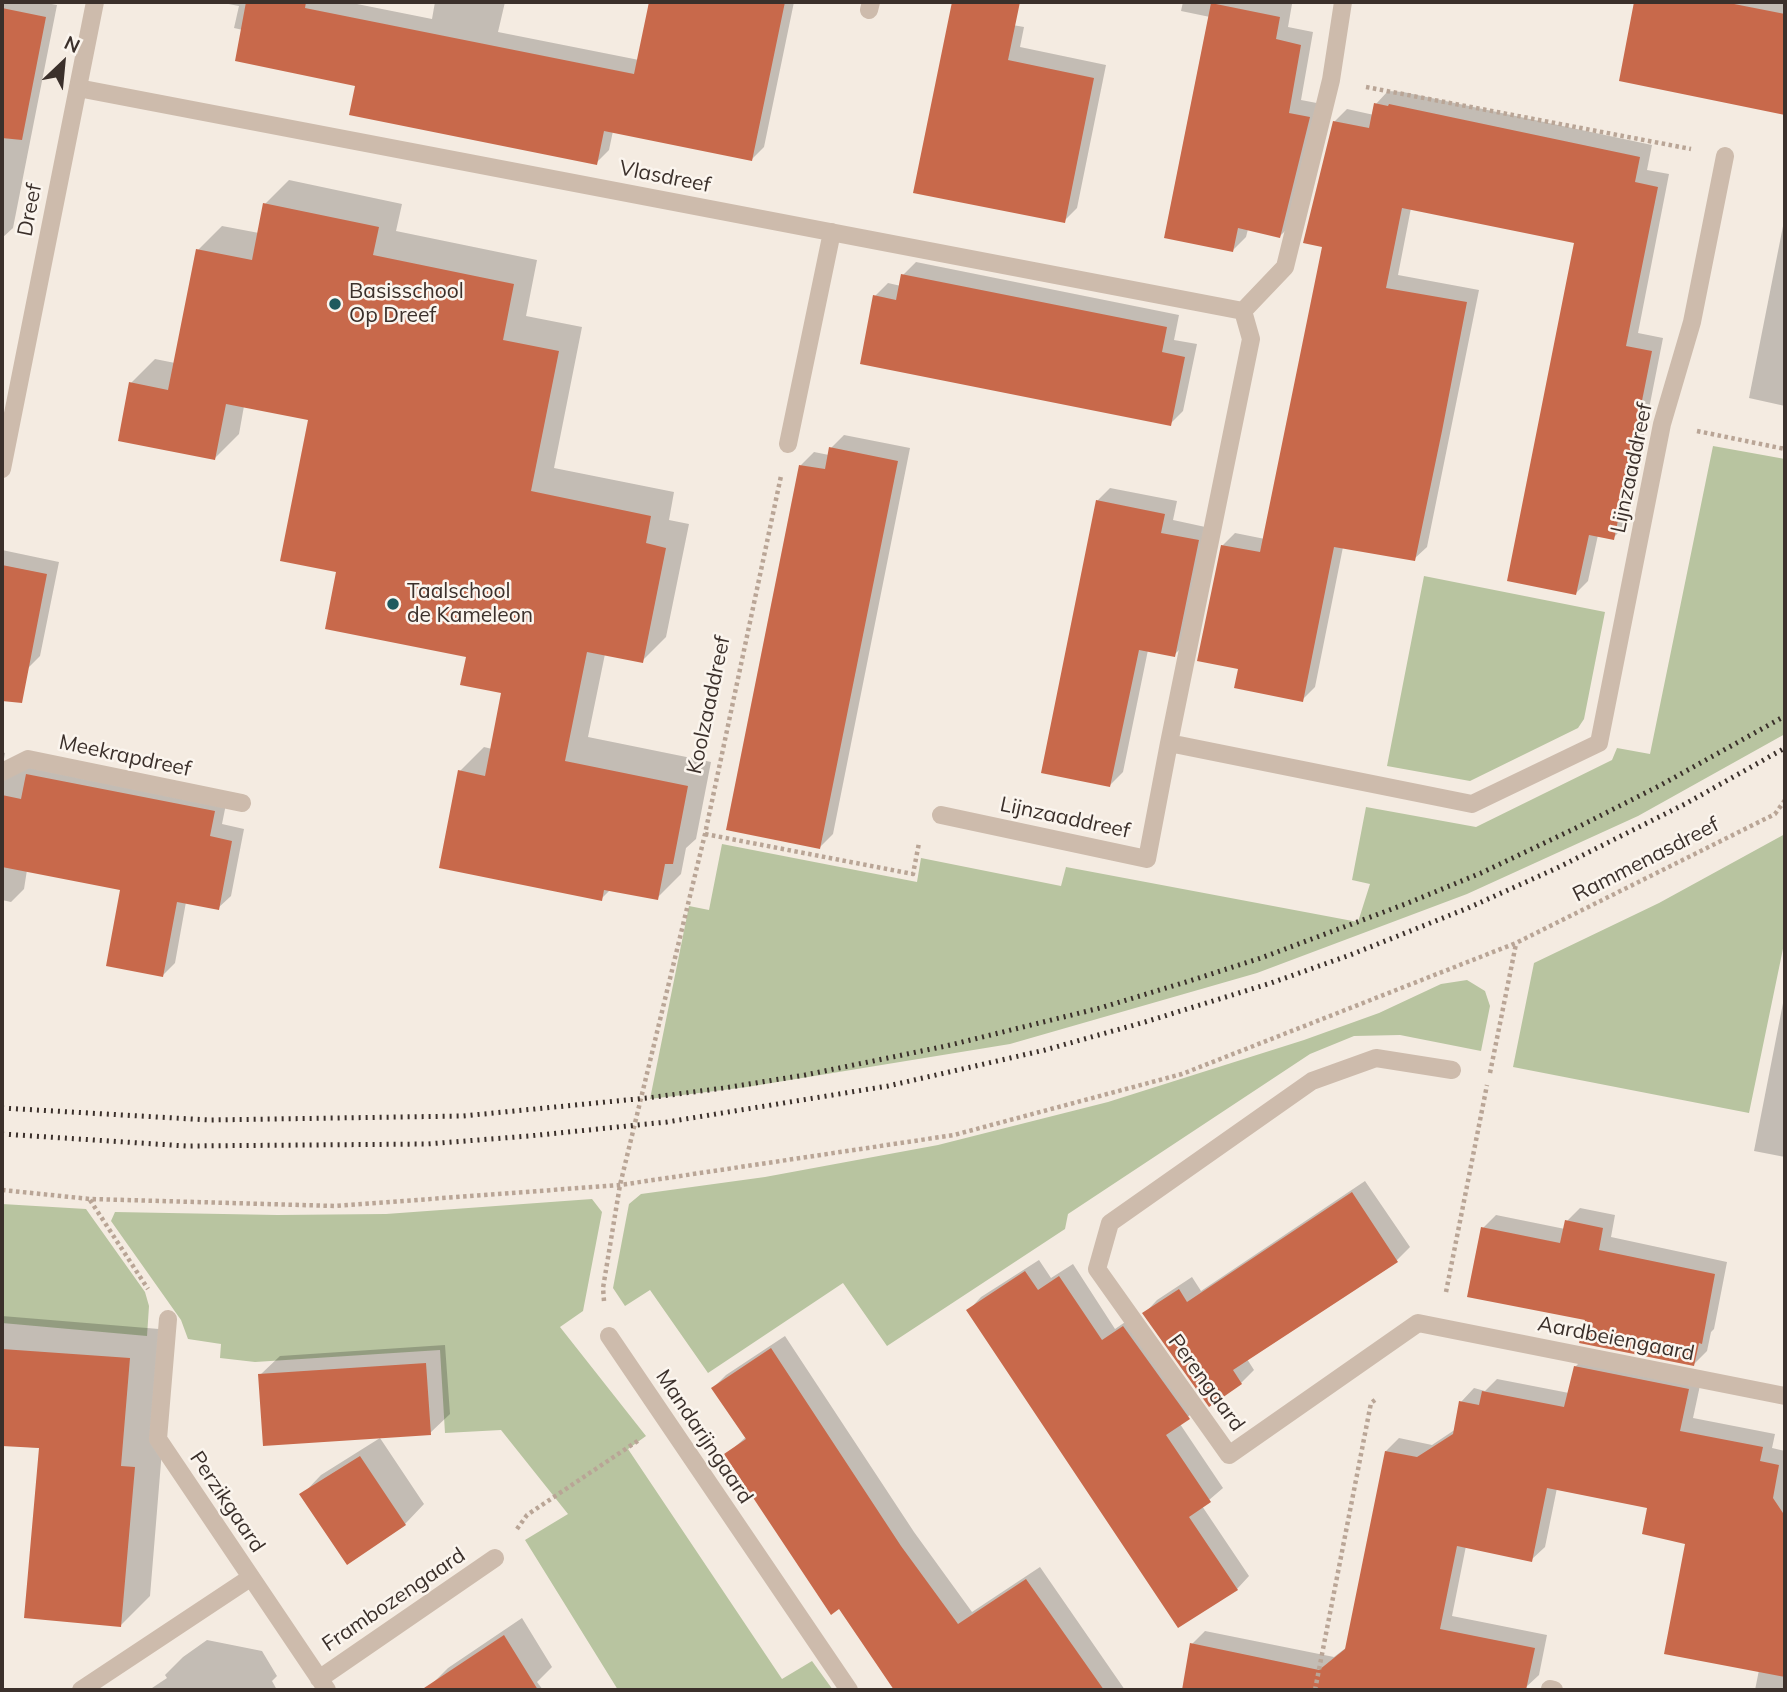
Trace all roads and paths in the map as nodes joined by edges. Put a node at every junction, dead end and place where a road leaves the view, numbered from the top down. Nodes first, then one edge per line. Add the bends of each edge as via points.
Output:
1 (94, 2) edge
2 (1343, 2) edge
3 (1331, 80) junction
4 (78, 88) junction
5 (1725, 156) joint
6 (832, 232) junction
7 (1244, 311) junction
8 (1662, 424) junction
9 (788, 444) joint
10 (1785, 449) edge
11 (2, 469) edge
12 (1169, 743) junction
13 (2, 772) edge
14 (1785, 800) edge
15 (242, 803) dead end
16 (942, 816) joint
17 (705, 834) junction
18 (1516, 943) junction
19 (1452, 1070) dead end
20 (620, 1185) junction
21 (2, 1190) edge
22 (90, 1199) junction
23 (168, 1319) joint
24 (1439, 1327) junction
25 (608, 1336) joint
26 (1380, 1396) dead end
27 (1785, 1396) edge
28 (666, 1422) junction
29 (495, 1558) joint
30 (250, 1578) junction
31 (323, 1685) edge
32 (81, 1690) edge
33 (849, 1690) edge
34 (1315, 1690) edge

1 - 4 street, Dreef
2 - 3 street
3 - 5 path
3 - 7 street via 1285,267
4 - 6 street, Vlasdreef
4 - 11 street, Dreef
5 - 8 street, Lijnzaaddreef via 1692,322
6 - 7 street, Vlasdreef
6 - 9 street
7 - 12 street, Lijnzaaddreef via 1251,339
8 - 10 path
8 - 12 street, Lijnzaaddreef via 1599,743 1472,804
9 - 17 path, Koolzaaddreef
12 - 16 street, Lijnzaaddreef via 1146,859
13 - 15 street, Meekrapdreef via 28,759
14 - 18 path, Rammenasdreef via 1775,814
16 - 17 path via 926,812 913,874
17 - 20 path, Koolzaaddreef
18 - 20 path, Rammenasdreef via 1169,1078 954,1135
18 - 24 path
19 - 24 street, Perengaard via 1376,1058 1312,1081 1110,1223 1097,1269 1230,1455 1418,1323
20 - 22 path, Rammenasdreef via 335,1206
20 - 25 path via 603,1288
21 - 22 path, Rammenasdreef
22 - 23 path
23 - 30 street, Perzikgaard via 158,1439
24 - 27 street, Aardbeiengaard
25 - 28 street, Mandarijngaard
26 - 34 path via 1371,1403
28 - 29 path via 527,1515
28 - 33 street, Mandarijngaard
29 - 31 street, Frambozengaard
30 - 31 street, Perzikgaard
30 - 32 street

